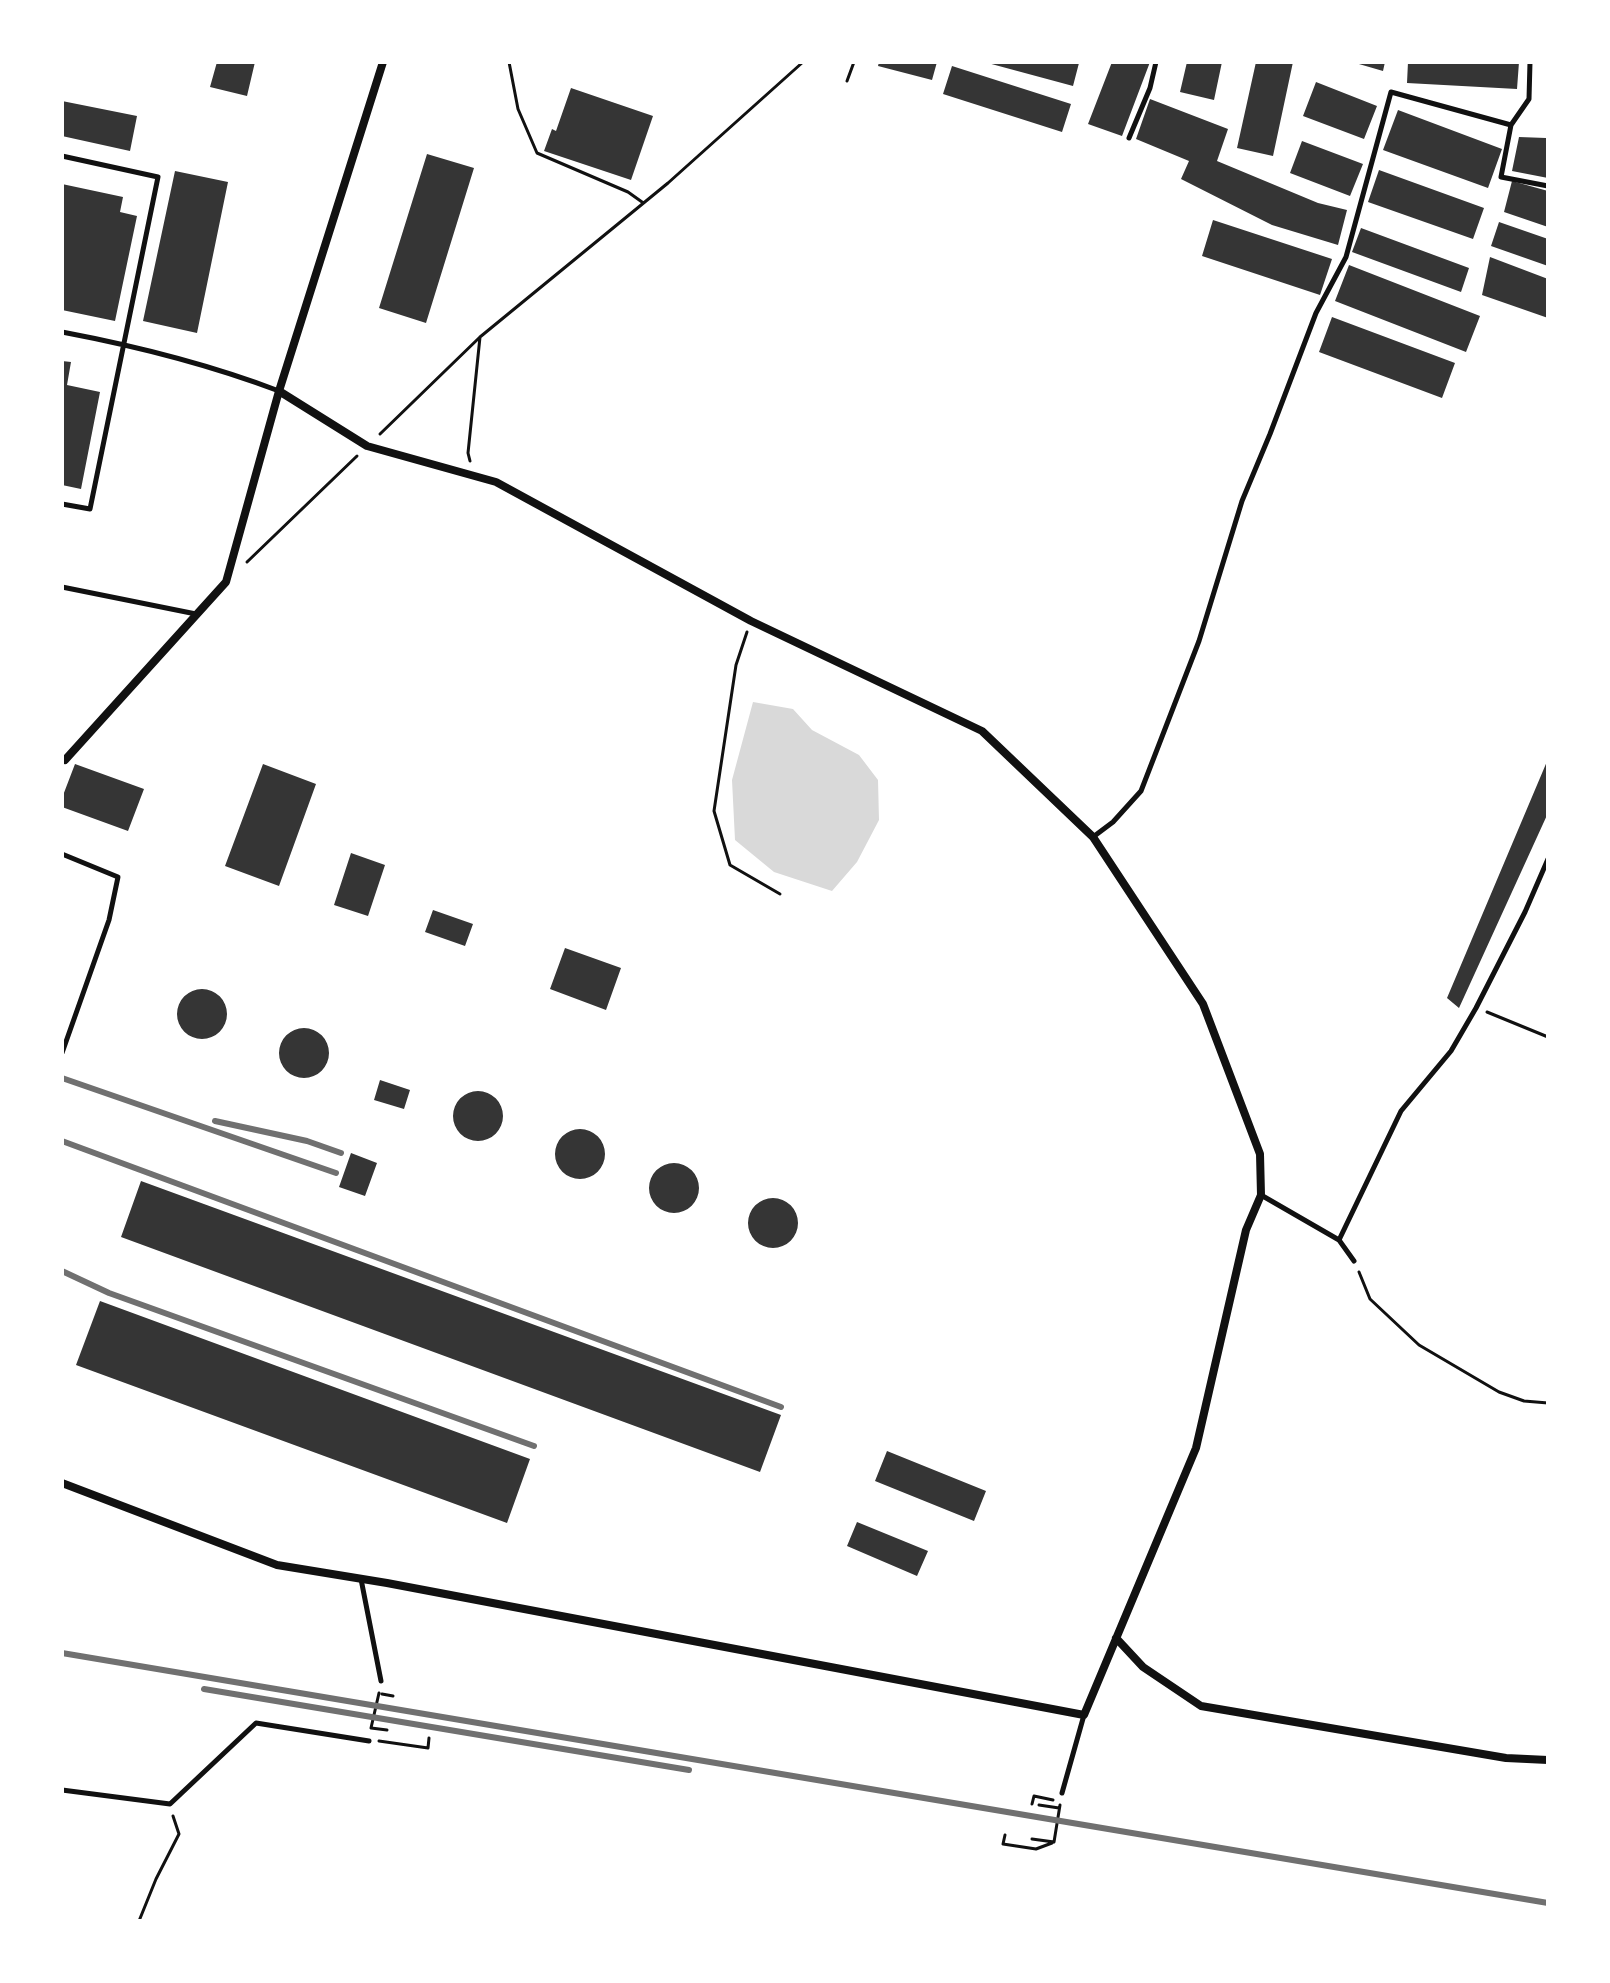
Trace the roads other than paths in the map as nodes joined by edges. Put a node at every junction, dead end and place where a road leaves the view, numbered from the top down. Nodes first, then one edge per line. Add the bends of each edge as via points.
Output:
1 (383, 62) edge
2 (1156, 62) edge
3 (1530, 62) edge
4 (1511, 125) junction
5 (1129, 138) dead end
6 (62, 156) edge
7 (1548, 186) edge
8 (62, 332) edge
9 (122, 344) junction
10 (279, 391) junction
11 (62, 504) edge
12 (62, 587) edge
13 (197, 614) junction
14 (63, 763) edge
15 (1093, 837) junction
16 (62, 854) edge
17 (1548, 859) edge
18 (62, 1053) edge
19 (1261, 1195) junction
20 (1339, 1240) junction
21 (1354, 1261) road end
22 (62, 1483) edge
23 (361, 1579) junction
24 (1116, 1638) junction
25 (381, 1681) road end
26 (1084, 1715) junction
27 (369, 1741) dead end
28 (1548, 1760) edge
29 (62, 1790) edge
30 (1062, 1793) dead end

1 - 10 street
2 - 5 lane
3 - 4 lane via 1529,99
4 - 7 lane via 1501,177
4 - 15 lane via 1391,92 1346,257 1316,313 1242,501 1199,641 1141,791
6 - 9 lane via 158,177
8 - 9 lane
9 - 10 lane via 221,369
9 - 11 lane via 90,509
10 - 13 street via 226,582
10 - 15 street via 367,446 496,482 751,621 982,731
12 - 13 lane
13 - 14 street
15 - 19 street via 1203,1004 1260,1154
16 - 18 lane via 118,877 109,920
17 - 20 lane via 1476,1008 1451,1051 1401,1111
19 - 20 lane
19 - 24 street via 1246,1230 1196,1448
20 - 21 lane
22 - 23 street via 277,1565
23 - 25 lane
23 - 26 street
24 - 26 street
24 - 28 street via 1143,1667 1201,1706 1506,1758
26 - 30 lane
27 - 29 lane via 256,1723 170,1804

